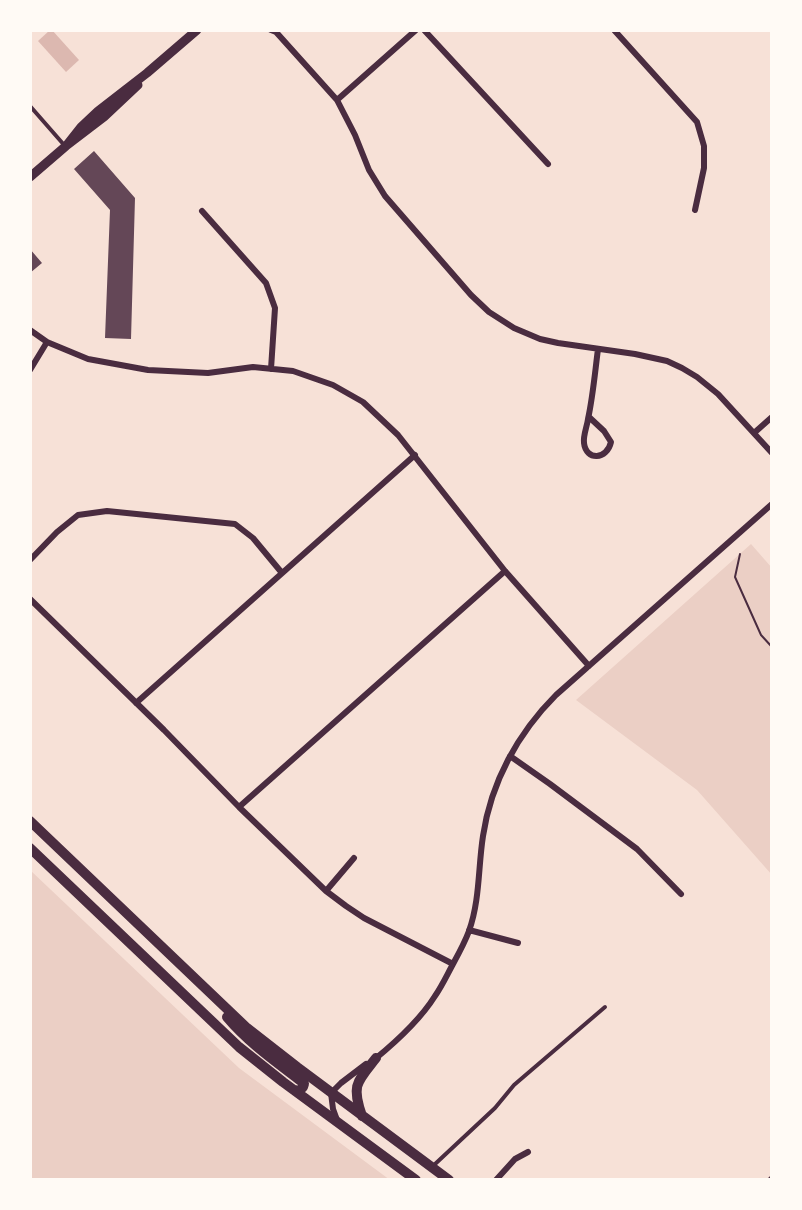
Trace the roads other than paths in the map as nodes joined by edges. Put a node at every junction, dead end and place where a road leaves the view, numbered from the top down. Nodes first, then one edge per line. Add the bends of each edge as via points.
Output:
1 (197, 30) edge
2 (416, 30) edge
3 (424, 30) edge
4 (614, 30) edge
5 (274, 31) edge
6 (337, 100) junction
7 (30, 106) edge
8 (66, 146) junction
9 (548, 164) dead end
10 (30, 177) edge
11 (695, 210) dead end
12 (202, 211) dead end
13 (30, 330) edge
14 (47, 342) junction
15 (598, 349) junction
16 (271, 369) junction
17 (30, 370) edge
18 (589, 417) junction
19 (772, 417) edge
20 (754, 433) junction
21 (772, 453) edge
22 (415, 455) junction
23 (772, 504) edge
24 (30, 560) edge
25 (505, 571) junction
26 (282, 573) junction
27 (30, 599) edge
28 (589, 666) junction
29 (136, 703) junction
30 (510, 756) junction
31 (239, 807) junction
32 (30, 821) edge
33 (30, 848) edge
34 (354, 858) dead end
35 (326, 891) junction
36 (681, 894) dead end
37 (469, 930) junction
38 (518, 943) dead end
39 (453, 964) junction
40 (216, 999) junction
41 (605, 1007) dead end
42 (376, 1058) junction
43 (294, 1090) junction
44 (331, 1093) junction
45 (362, 1116) junction
46 (338, 1122) junction
47 (528, 1152) dead end
48 (431, 1167) junction
49 (772, 1177) edge
50 (416, 1180) edge
51 (449, 1180) edge
52 (496, 1180) edge
53 (769, 1180) edge

1 - 8 street via 98,111
2 - 6 street
3 - 9 street
4 - 11 street via 697,122 704,146 704,168
5 - 6 street
6 - 15 street via 385,196 480,303 527,334
7 - 8 lane
8 - 10 street
12 - 16 street via 266,283 275,308
13 - 14 street
14 - 16 street via 88,358 148,370 208,373 253,367
14 - 17 street
15 - 18 street
15 - 20 street via 652,357 682,368 709,385
16 - 22 street via 293,371 333,385 363,402
18 - 18 street via 611,442 601,456 594,456 585,448
19 - 20 street
20 - 21 street
22 - 25 street
22 - 26 street
23 - 28 street
24 - 26 street via 78,515 106,511 235,524 253,538
25 - 28 street
25 - 31 street
26 - 29 street
27 - 29 street
28 - 30 street via 541,710
29 - 31 street
30 - 36 street via 637,849
30 - 37 street via 487,815 478,898
31 - 35 street
32 - 40 main road
33 - 43 main road via 231,1039
34 - 35 street
35 - 39 street via 364,918
37 - 38 street
37 - 39 street
39 - 42 street via 424,1011
40 - 43 main road via 235,1026 301,1080 303,1087
40 - 44 main road
41 - 48 lane via 514,1085 495,1108
42 - 44 street
42 - 45 main road via 357,1086
43 - 46 main road
44 - 45 main road
44 - 46 street
45 - 48 main road
46 - 50 main road
47 - 52 street via 514,1159
48 - 51 main road
49 - 53 lane

